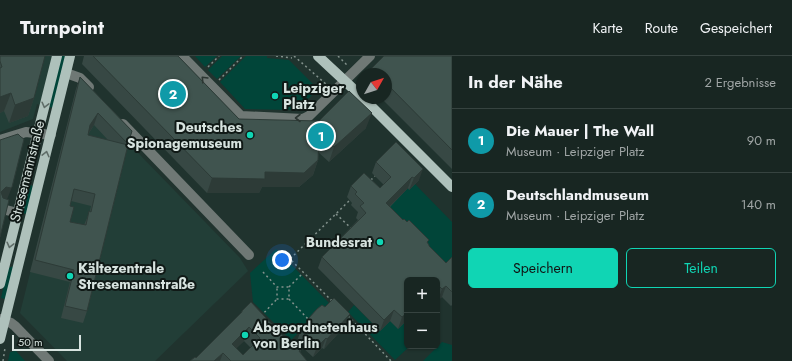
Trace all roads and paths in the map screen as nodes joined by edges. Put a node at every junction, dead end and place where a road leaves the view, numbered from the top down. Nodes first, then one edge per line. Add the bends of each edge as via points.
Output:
1 (57, 56) edge
2 (70, 56) edge
3 (182, 56) edge
4 (219, 56) edge
5 (243, 56) edge
6 (276, 56) edge
7 (318, 56) edge
8 (338, 56) edge
9 (370, 56) edge
10 (293, 57) edge
11 (346, 64) dead end
12 (205, 70) dead end
13 (66, 73) junction
14 (346, 80) junction
15 (217, 82) dead end
16 (324, 84) dead end
17 (356, 90) edge
18 (98, 97) edge
19 (370, 104) edge
20 (118, 119) edge
21 (38, 132) junction
22 (50, 135) junction
23 (0, 140) edge
24 (374, 176) dead end
25 (26, 178) junction
26 (39, 181) junction
27 (369, 181) edge
28 (452, 187) edge
29 (350, 200) dead end
30 (2, 209) edge
31 (18, 213) junction
32 (336, 214) junction
33 (355, 233) edge
34 (249, 255) dead end
35 (263, 272) dead end
36 (304, 272) junction
37 (0, 284) edge
38 (277, 287) junction
39 (289, 287) junction
40 (277, 299) junction
41 (289, 299) junction
42 (334, 303) edge
43 (261, 316) edge
44 (347, 316) edge
45 (2, 319) edge
46 (309, 320) edge
47 (3, 342) edge
48 (3, 361) edge
49 (49, 361) edge
50 (391, 361) edge

1 -> 21 main road, Stresemannstraße
2 - 13 main road, Stresemannstraße
14 -> 3 street via 307,118 244,117 238,114
4 - 12 path
5 - 15 path
6 - 10 path
7 - 14 main road
8 - 11 path
9 - 14 street
10 - 16 path
13 - 18 street via 80,78
13 - 22 main road, Stresemannstraße
14 - 17 main road
19 - 28 main road
20 - 34 street
21 - 22 street
21 - 23 street via 20,133
21 - 25 main road, Stresemannstraße
26 -> 22 main road, Stresemannstraße
24 - 27 path
25 - 26 main road
25 - 31 main road, Stresemannstraße
26 - 45 main road, Stresemannstraße
29 - 32 path
30 - 31 street
31 -> 37 main road, Stresemannstraße
32 - 33 path
32 - 36 path via 290,259
35 - 38 path
36 - 39 path
36 - 42 path
38 - 39 path
38 - 40 path
39 - 41 path
40 - 41 path
40 - 43 path
41 - 46 path
44 - 50 path
45 - 47 main road, Stresemannstraße
45 - 49 street via 15,326
47 - 48 path

